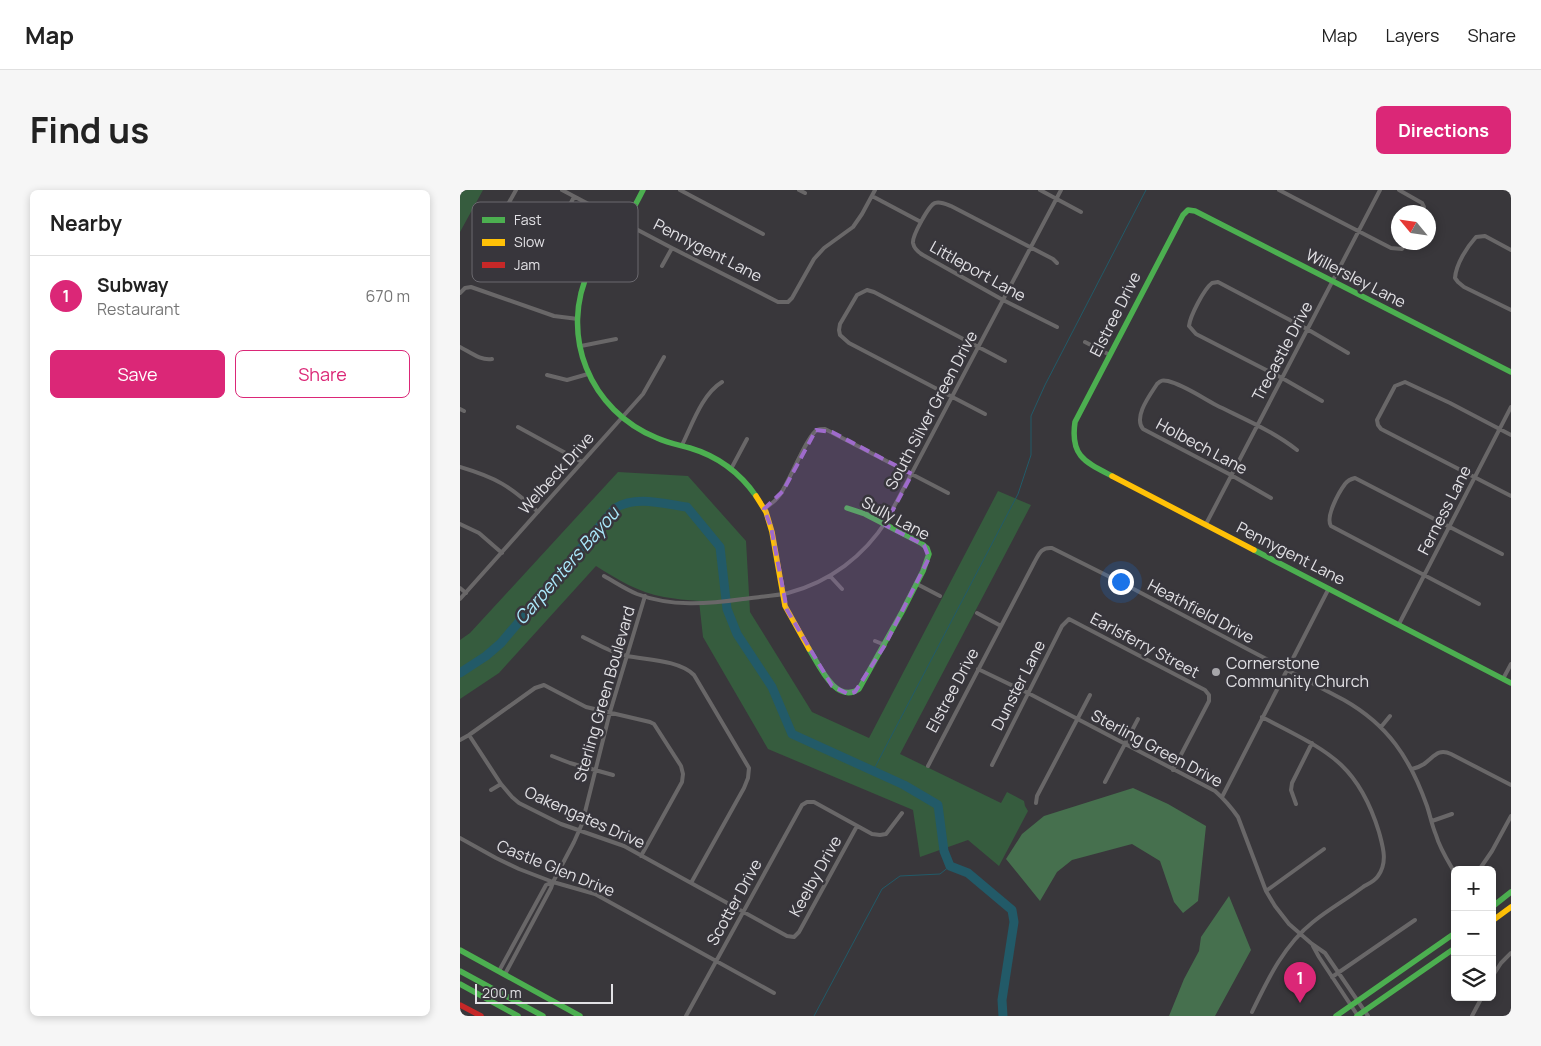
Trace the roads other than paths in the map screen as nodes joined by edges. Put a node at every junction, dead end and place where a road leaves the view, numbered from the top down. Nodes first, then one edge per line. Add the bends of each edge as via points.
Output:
1 (516, 190) edge
2 (562, 190) edge
3 (643, 190) edge
4 (680, 190) edge
5 (799, 190) edge
6 (875, 190) edge
7 (1040, 190) edge
8 (1061, 190) edge
9 (1279, 190) edge
10 (1380, 190) edge
11 (1399, 190) edge
12 (805, 193) dead end
13 (872, 196) junction
14 (574, 197) junction
15 (1056, 199) junction
16 (509, 202) edge
17 (571, 202) edge
18 (584, 202) edge
19 (637, 202) edge
20 (1423, 205) edge
21 (1188, 210) joint
22 (1080, 212) dead end
23 (921, 222) junction
24 (638, 230) edge
25 (1359, 231) junction
26 (763, 234) dead end
27 (1031, 247) junction
28 (1391, 247) edge
29 (672, 248) junction
30 (1511, 250) edge
31 (1057, 263) dead end
32 (662, 266) dead end
33 (584, 282) edge
34 (1333, 282) junction
35 (460, 293) edge
36 (1002, 300) junction
37 (1511, 310) edge
38 (578, 319) junction
39 (1057, 327) dead end
40 (1307, 329) junction
41 (616, 339) dead end
42 (1085, 342) dead end
43 (580, 346) junction
44 (460, 347) edge
45 (978, 347) junction
46 (1348, 353) dead end
47 (1110, 354) junction
48 (664, 357) dead end
49 (492, 359) dead end
50 (1005, 362) dead end
51 (1511, 372) edge
52 (588, 374) junction
53 (547, 375) dead end
54 (1282, 378) junction
55 (722, 382) dead end
56 (952, 398) junction
57 (1322, 401) dead end
58 (1511, 407) edge
59 (985, 414) dead end
60 (622, 417) junction
61 (518, 426) dead end
62 (1257, 426) junction
63 (1499, 429) junction
64 (1074, 434) joint
65 (1511, 435) edge
66 (747, 439) dead end
67 (682, 445) junction
68 (1297, 450) dead end
69 (582, 462) junction
70 (460, 468) edge
71 (731, 469) junction
72 (912, 474) junction
73 (1231, 475) junction
74 (1475, 477) junction
75 (948, 493) dead end
76 (1511, 496) edge
77 (1271, 498) dead end
78 (764, 508) junction
79 (847, 508) dead end
80 (538, 512) junction
81 (460, 524) edge
82 (1206, 524) junction
83 (884, 525) junction
84 (1449, 526) junction
85 (1045, 548) joint
86 (502, 552) junction
87 (1502, 554) dead end
88 (1424, 574) junction
89 (604, 576) dead end
90 (830, 576) junction
91 (917, 584) junction
92 (460, 588) edge
93 (1329, 588) junction
94 (842, 589) dead end
95 (466, 593) junction
96 (782, 594) junction
97 (645, 596) junction
98 (940, 596) dead end
99 (460, 599) edge
100 (1479, 604) dead end
101 (977, 613) dead end
102 (1069, 620) joint
103 (1399, 624) junction
104 (1001, 626) junction
105 (583, 637) dead end
106 (875, 641) dead end
107 (885, 645) junction
108 (626, 656) junction
109 (1511, 664) edge
110 (978, 669) junction
111 (1286, 670) junction
112 (1503, 678) junction
113 (1511, 682) edge
114 (1028, 693) junction
115 (1090, 695) dead end
116 (610, 712) junction
117 (1390, 716) dead end
118 (1262, 717) junction
119 (1076, 719) junction
120 (1138, 719) dead end
121 (1381, 727) junction
122 (469, 735) junction
123 (460, 740) edge
124 (1125, 744) junction
125 (1312, 744) junction
126 (552, 756) dead end
127 (992, 765) dead end
128 (928, 766) dead end
129 (1412, 769) junction
130 (1173, 770) junction
131 (596, 771) junction
132 (613, 775) dead end
133 (1105, 782) dead end
134 (501, 784) junction
135 (1511, 785) edge
136 (491, 790) dead end
137 (1222, 797) junction
138 (1036, 803) dead end
139 (1296, 804) dead end
140 (902, 813) dead end
141 (1452, 814) dead end
142 (1511, 816) edge
143 (1432, 821) junction
144 (857, 826) junction
145 (579, 830) junction
146 (460, 838) edge
147 (1324, 849) dead end
148 (641, 856) junction
149 (1451, 866) edge
150 (1482, 866) edge
151 (553, 882) junction
152 (691, 884) junction
153 (1266, 891) junction
154 (1511, 892) edge
155 (1496, 905) edge
156 (1511, 907) edge
157 (532, 909) junction
158 (539, 911) junction
159 (744, 912) junction
160 (1496, 918) edge
161 (1415, 920) dead end
162 (1301, 934) junction
163 (1451, 936) edge
164 (794, 937) joint
165 (1312, 944) junction
166 (460, 950) edge
167 (1451, 951) edge
168 (1511, 953) edge
169 (717, 962) junction
170 (460, 971) edge
171 (499, 971) junction
172 (1339, 971) junction
173 (1496, 971) edge
174 (505, 974) junction
175 (1332, 977) junction
176 (460, 984) edge
177 (774, 993) dead end
178 (1358, 1000) junction
179 (1480, 1001) edge
180 (460, 1004) edge
181 (1351, 1005) junction
182 (1252, 1012) dead end
183 (1367, 1013) edge
184 (480, 1016) edge
185 (518, 1016) edge
186 (543, 1016) edge
187 (580, 1016) edge
188 (686, 1016) edge
189 (1336, 1016) edge
190 (1358, 1016) edge
191 (1472, 1016) edge

1 - 16 street
2 - 14 street, Pennygent Lane
3 - 19 main road
4 - 26 street
5 - 12 street
6 - 13 street
7 - 15 street
8 - 15 street, South Silver Green Drive
9 - 25 street
10 - 25 street, Trecastle Drive
11 - 20 street
13 - 23 street
13 - 29 street, Pennygent Lane via 853,227 814,259 788,302 778,302
14 - 17 street
14 - 18 street, Pennygent Lane
15 - 22 street
15 - 27 street, South Silver Green Drive
21 - 34 main road, Willersley Lane
21 - 47 main road, Elstree Drive
23 - 27 street via 931,206 940,202
23 - 36 street, Littleport Lane via 912,240 916,251
24 - 29 street, Pennygent Lane
25 - 28 street
25 - 34 street, Trecastle Drive
27 - 31 street
27 - 36 street, South Silver Green Drive
29 - 32 street
30 - 37 street via 1485,236 1476,237 1457,267 1455,278
33 - 38 main road
34 - 40 street, Trecastle Drive
34 - 51 main road, Willersley Lane
35 - 38 street via 471,287 554,316
36 - 39 street, Littleport Lane
36 - 45 street, South Silver Green Drive
38 - 43 main road
40 - 46 street
40 - 54 street, Trecastle Drive
40 - 54 street via 1218,282 1210,284 1190,320 1189,326 1196,334
41 - 43 street
42 - 47 street
43 - 52 main road
44 - 49 street via 482,359
45 - 50 street
45 - 56 street, South Silver Green Drive
45 - 56 street via 867,290 853,299 840,324 843,340
47 - 64 main road, Elstree Drive via 1075,422
48 - 60 street, Welbeck Drive via 643,394
52 - 53 street via 567,380
52 - 60 main road
54 - 57 street
54 - 62 street, Trecastle Drive
55 - 67 street via 706,397
56 - 59 street
56 - 72 street, South Silver Green Drive
58 - 63 street, Ferness Lane
60 - 67 main road via 646,433
60 - 69 street, Welbeck Drive
61 - 69 street
62 - 68 street
62 - 73 street, Trecastle Drive
62 - 73 street, Holbech Lane via 1165,380 1160,381 1142,410 1139,417 1142,429
63 - 65 street
63 - 74 street, Ferness Lane
63 - 74 street via 1410,384 1400,383 1395,386 1377,420 1381,429
64 - 82 main road, Pennygent Lane via 1076,449 1088,464
66 - 71 street
67 - 71 main road via 705,453
69 - 80 street, Welbeck Drive
70 - 80 street via 500,482
71 - 78 main road
72 - 75 street
72 - 78 street via 825,428 816,430 783,491
72 - 83 street, South Silver Green Drive
73 - 77 street, Holbech Lane
73 - 82 street, Trecastle Drive
74 - 76 street
74 - 84 street, Ferness Lane
78 - 96 main road via 777,549
79 - 83 main road, Sully Lane
80 - 86 street, Welbeck Drive
81 - 86 street via 479,533
82 - 93 main road, Pennygent Lane
83 - 90 street, South Silver Green Drive via 858,556
83 - 91 main road, Sully Lane via 927,548 929,558
84 - 87 street
84 - 88 street, Ferness Lane
84 - 88 street via 1355,478 1345,484 1328,515 1330,526
85 - 104 street, Elstree Drive via 1041,550
85 - 111 street, Heathfield Drive via 1058,550
86 - 95 street, Welbeck Drive
88 - 100 street
88 - 103 street, Ferness Lane
89 - 97 street, South Silver Green Drive
90 - 94 street
90 - 96 street, South Silver Green Drive via 806,588
91 - 98 street
91 - 107 main road
92 - 95 street
93 - 103 main road, Pennygent Lane
93 - 111 street
95 - 99 street, Welbeck Drive
96 - 97 street, South Silver Green Drive via 706,603
96 - 107 main road via 786,610 832,686 848,694 856,692
97 - 108 street, Sterling Green Boulevard
101 - 104 street
102 - 114 street, Dunster Lane via 1062,626
102 - 130 street, Earlsferry Street via 1205,690 1209,695 1209,701
103 - 112 main road, Pennygent Lane
104 - 110 street, Elstree Drive
105 - 108 street
106 - 107 street
108 - 116 street, Sterling Green Boulevard
108 - 152 street via 689,669 748,768 744,788
109 - 112 street
110 - 114 street, Sterling Green Drive
110 - 128 street, Elstree Drive
111 - 118 street
111 - 121 street, Heathfield Drive via 1355,706
112 - 113 main road, Pennygent Lane
114 - 119 street, Sterling Green Drive
114 - 127 street, Dunster Lane
115 - 119 street
116 - 122 street via 586,707 544,685
116 - 131 street, Sterling Green Boulevard
116 - 148 street via 654,724 683,774 682,782
117 - 121 street
118 - 125 street
118 - 137 street
119 - 124 street, Sterling Green Drive
119 - 138 street
120 - 124 street
121 - 129 street, Heathfield Drive
122 - 123 street
122 - 134 street, Oakengates Drive
124 - 130 street, Sterling Green Drive
124 - 133 street
125 - 139 street via 1292,783
125 - 162 street via 1339,762 1361,788 1381,840 1384,866 1375,879 1318,918
126 - 131 street
129 - 135 street via 1443,752
129 - 143 street, Heathfield Drive
130 - 137 street, Sterling Green Drive
131 - 132 street
131 - 145 street, Sterling Green Boulevard
134 - 136 street
134 - 145 street, Oakengates Drive via 519,803
137 - 153 street, Sterling Green Drive via 1238,817
140 - 144 street via 886,834 872,834
141 - 143 street
142 - 150 street
143 - 149 street, Heathfield Drive
144 - 159 street, Scotter Drive via 814,802 802,805
144 - 164 street, Keelby Drive
145 - 148 street, Oakengates Drive via 624,846
145 - 151 street, Sterling Green Boulevard
146 - 151 street, Castle Glen Drive via 510,865
147 - 153 street
148 - 152 street, Oakengates Drive
151 - 157 street, Sterling Green Boulevard via 546,885
151 - 158 street, Sterling Green Boulevard
151 - 169 street, Castle Glen Drive via 595,894
152 - 159 street, Oakengates Drive
153 - 162 street, Sterling Green Drive via 1282,916
154 - 155 main road
156 - 160 main road
157 - 158 street
157 - 171 street, Sterling Green Boulevard
158 - 174 street, Sterling Green Boulevard
159 - 164 street, Oakengates Drive
159 - 169 street, Scotter Drive
161 - 172 street
162 - 165 street, Sterling Green Drive
162 - 182 street via 1275,966
163 - 178 main road
165 - 172 street, Sterling Green Drive via 1325,953
165 - 175 street, Sterling Green Drive
166 - 171 main road
167 - 183 main road
168 - 173 street
169 - 177 street, Castle Glen Drive
169 - 188 street, Scotter Drive
170 - 186 main road
171 - 174 main road
172 - 175 street
172 - 178 street, Sterling Green Drive
174 - 187 main road
175 - 181 street, Sterling Green Drive
176 - 185 main road
178 - 181 main road
178 - 183 street, Sterling Green Drive
179 - 191 street
180 - 184 main road
181 - 189 main road
181 - 190 street, Sterling Green Drive
183 - 190 main road

